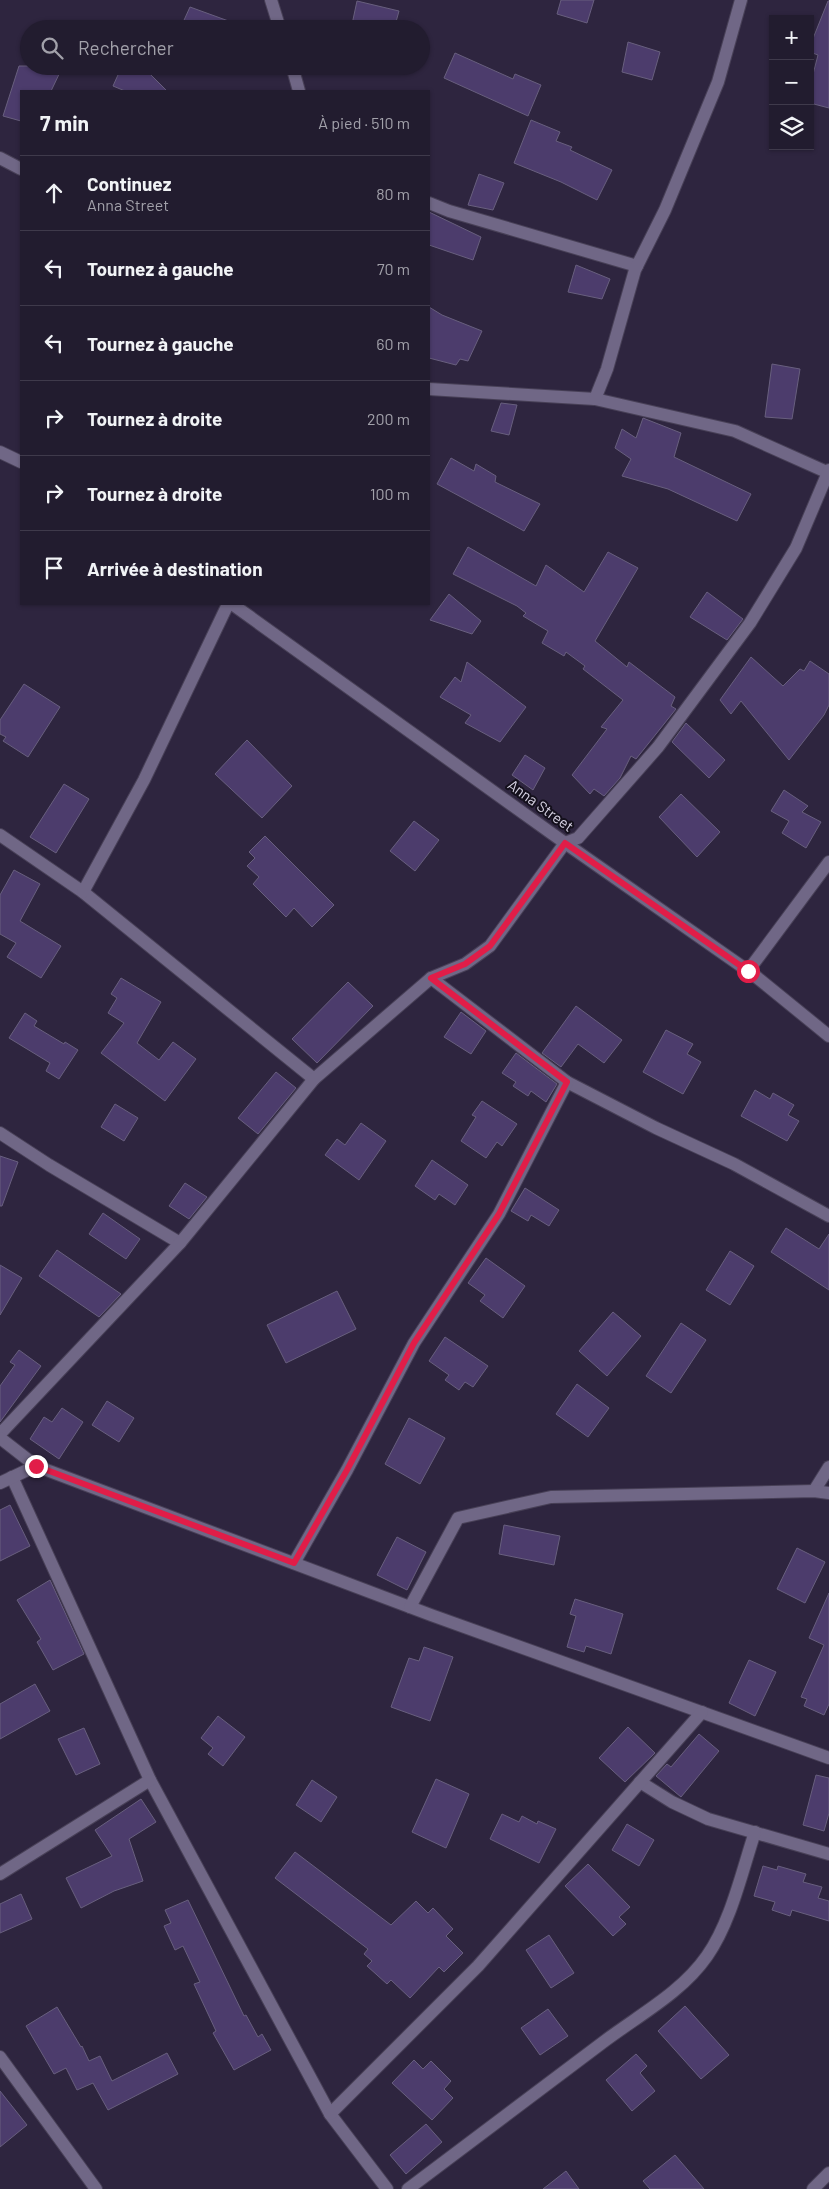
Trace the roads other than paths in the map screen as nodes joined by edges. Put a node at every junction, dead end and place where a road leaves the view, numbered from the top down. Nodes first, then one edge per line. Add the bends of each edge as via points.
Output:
1 (271, 0) edge
2 (741, 0) edge
3 (277, 20) edge
4 (295, 75) edge
5 (299, 90) edge
6 (0, 158) edge
7 (20, 168) edge
8 (430, 203) edge
9 (637, 266) junction
10 (430, 389) edge
11 (595, 399) junction
12 (0, 452) edge
13 (20, 462) edge
14 (829, 472) edge
15 (230, 605) edge
16 (231, 605) edge
17 (1, 837) edge
18 (565, 843) junction
19 (829, 862) edge
20 (83, 892) junction
21 (748, 971) junction
22 (431, 978) junction
23 (829, 1036) edge
24 (314, 1079) junction
25 (567, 1082) junction
26 (0, 1133) edge
27 (829, 1216) edge
28 (180, 1244) junction
29 (0, 1436) edge
30 (36, 1466) junction
31 (829, 1467) edge
32 (12, 1477) junction
33 (0, 1483) edge
34 (814, 1491) junction
35 (829, 1493) edge
36 (294, 1563) junction
37 (410, 1607) junction
38 (702, 1712) junction
39 (829, 1758) edge
40 (150, 1780) junction
41 (640, 1782) junction
42 (755, 1832) junction
43 (829, 1854) edge
44 (0, 1874) edge
45 (0, 2057) edge
46 (330, 2114) junction
47 (829, 2173) edge
48 (96, 2189) edge
49 (387, 2189) edge
50 (408, 2189) edge
51 (813, 2189) edge

1 - 3 street
2 - 9 street via 711,100 665,210
4 - 5 street
6 - 7 street
8 - 9 street
9 - 11 street
10 - 11 street
11 - 14 street via 735,431
12 - 13 street
14 - 18 street via 796,548 750,623 658,747 578,838
15 - 20 street via 144,780
16 - 18 street, Anna Street
17 - 20 street
18 - 21 street, Anna Street
18 - 22 street via 490,946 465,964
19 - 21 street
20 - 24 street
21 - 23 street, Anna Street
22 - 24 street
22 - 25 street
24 - 28 street
25 - 27 street via 734,1164
25 - 36 street via 499,1214 414,1343
26 - 28 street
28 - 29 street
29 - 30 street
30 - 32 street
30 - 36 street
31 - 34 street
32 - 33 street
32 - 40 street
34 - 35 street
34 - 37 street via 551,1497 458,1518
36 - 37 street
37 - 38 street
38 - 39 street
38 - 41 street
40 - 44 street
40 - 46 street
41 - 42 street via 708,1819
41 - 46 street via 478,1966
42 - 43 street
42 - 50 street via 721,1932 707,1956 688,1978 666,1998
45 - 48 street
46 - 49 street
47 - 51 street

